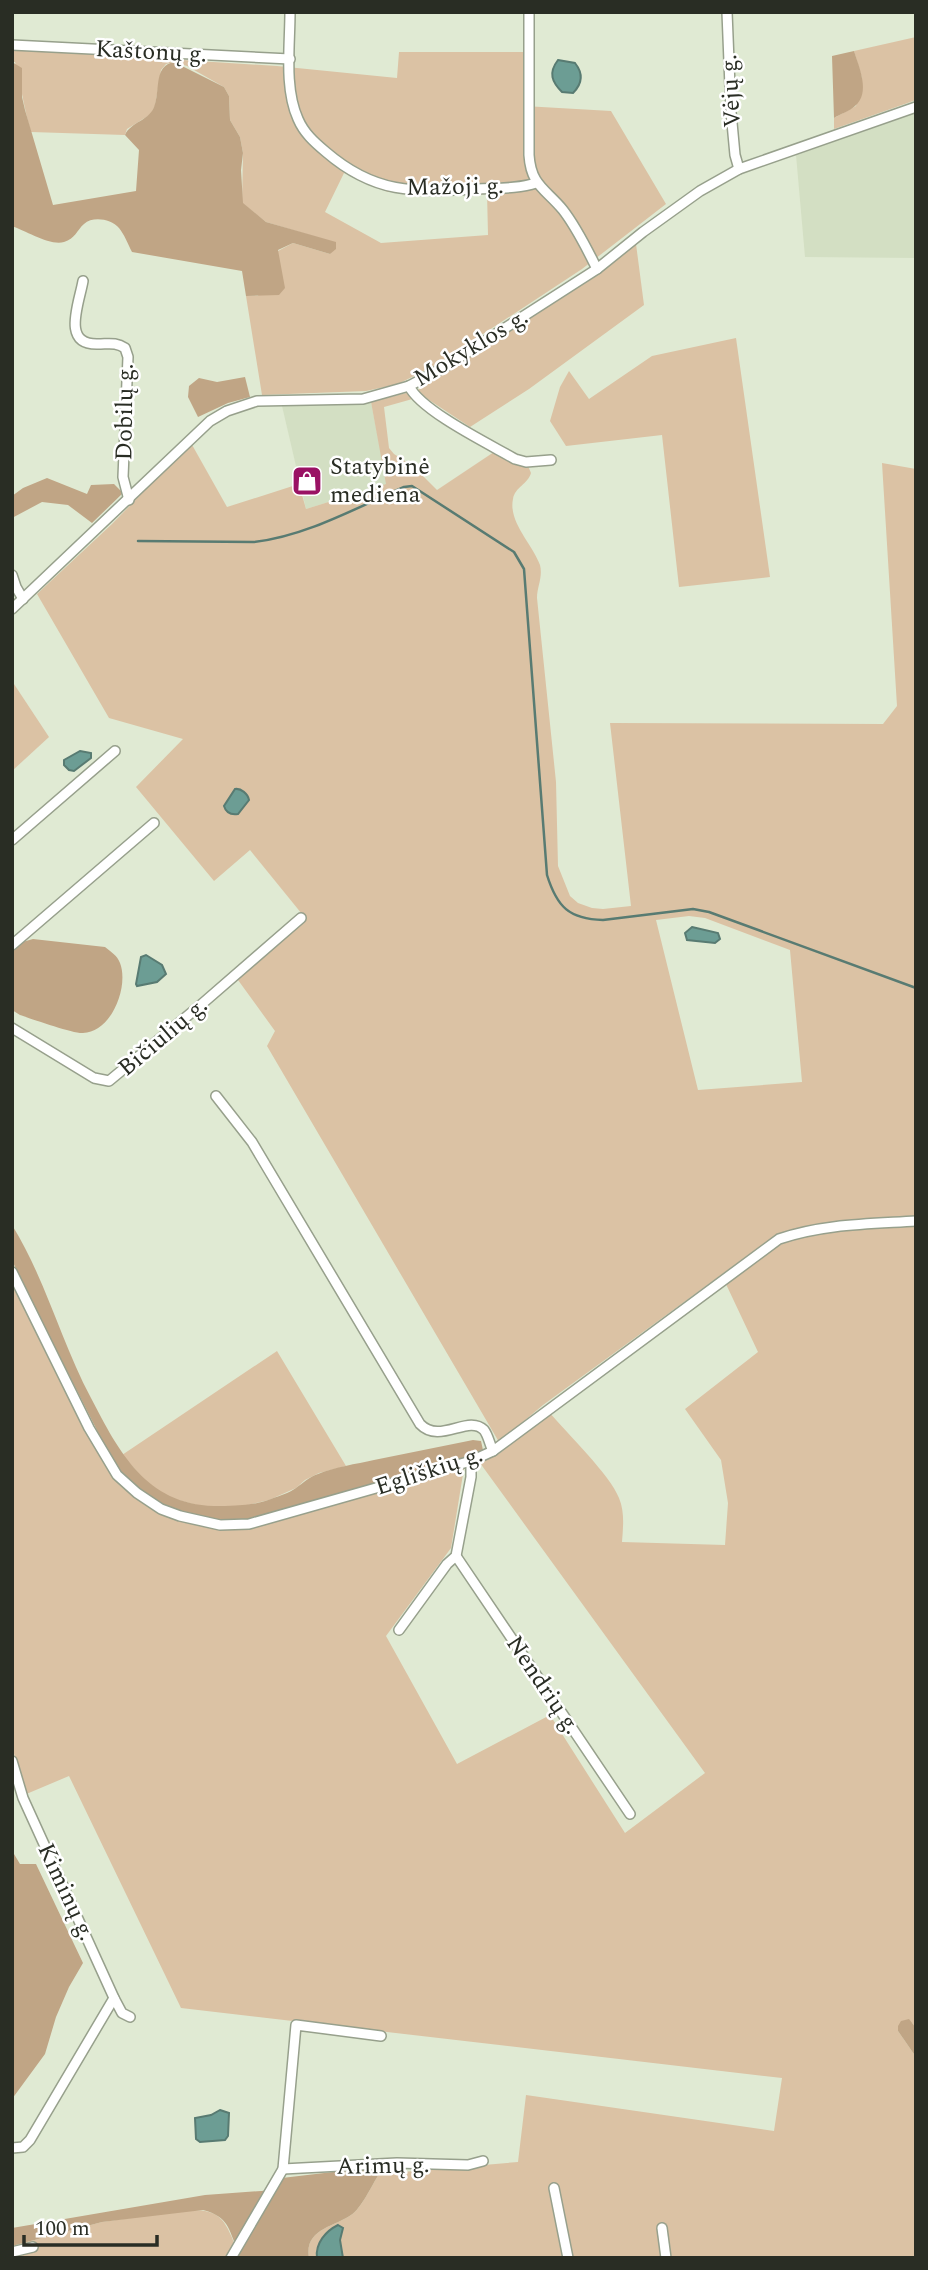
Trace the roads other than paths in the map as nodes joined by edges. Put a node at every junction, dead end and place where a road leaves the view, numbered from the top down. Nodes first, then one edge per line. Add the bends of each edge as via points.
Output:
1 (290, 12) edge
2 (529, 12) edge
3 (727, 12) edge
4 (12, 45) edge
5 (290, 59) junction
6 (916, 107) edge
7 (739, 169) junction
8 (536, 183) junction
9 (597, 269) junction
10 (83, 281) dead end
11 (409, 386) junction
12 (551, 460) dead end
13 (129, 499) junction
14 (12, 575) edge
15 (23, 598) junction
16 (12, 609) edge
17 (116, 751) dead end
18 (155, 823) dead end
19 (12, 840) edge
20 (301, 918) dead end
21 (12, 945) edge
22 (12, 1028) edge
23 (216, 1096) dead end
24 (916, 1221) edge
25 (12, 1272) edge
26 (493, 1451) junction
27 (471, 1461) junction
28 (456, 1556) junction
29 (398, 1630) dead end
30 (12, 1761) edge
31 (630, 1814) dead end
32 (114, 1998) junction
33 (130, 2017) dead end
34 (381, 2036) dead end
35 (12, 2148) edge
36 (483, 2161) dead end
37 (283, 2169) junction
38 (554, 2188) dead end
39 (662, 2228) dead end
40 (33, 2247) dead end
41 (12, 2252) edge
42 (231, 2258) edge
43 (568, 2258) edge
44 (666, 2258) edge

1 - 5 street, Mažoji g.
2 - 8 street via 529,155
3 - 7 street, Vėjų g. via 731,112
4 - 5 street, Kaštonų g.
5 - 8 street, Mažoji g. via 293,103 302,127 351,172 379,185 418,190
6 - 7 street, Mokyklos g.
7 - 9 street, Mokyklos g. via 700,191
8 - 9 street via 563,210
9 - 11 street, Mokyklos g.
10 - 13 street, Dobilų g. via 77,334 88,344 118,343 128,358 123,477
11 - 12 street via 416,397 447,419 514,459
11 - 13 street, Mokyklos g. via 363,398 257,401 227,411 194,434
13 - 15 street, Mokyklos g.
14 - 15 street
15 - 16 street, Mokyklos g.
17 - 19 street
18 - 21 street
20 - 22 street, Bičiulių g. via 109,1081 94,1078
23 - 26 street via 252,1142 420,1423 433,1432 480,1427
24 - 26 street, Egliškių g. via 834,1226 779,1239
25 - 27 street, Egliškių g. via 117,1475 161,1509 180,1517 220,1525 249,1524
26 - 27 street, Egliškių g.
27 - 28 street
28 - 29 street
28 - 31 street, Nendrių g.
30 - 32 street, Kiminų g. via 23,1798
32 - 33 street, Kiminų g. via 122,2013
32 - 35 street via 30,2140 23,2147
34 - 37 street via 296,2025
36 - 37 street, Arimų g.
37 - 42 street
38 - 43 street
39 - 44 street
40 - 41 street

